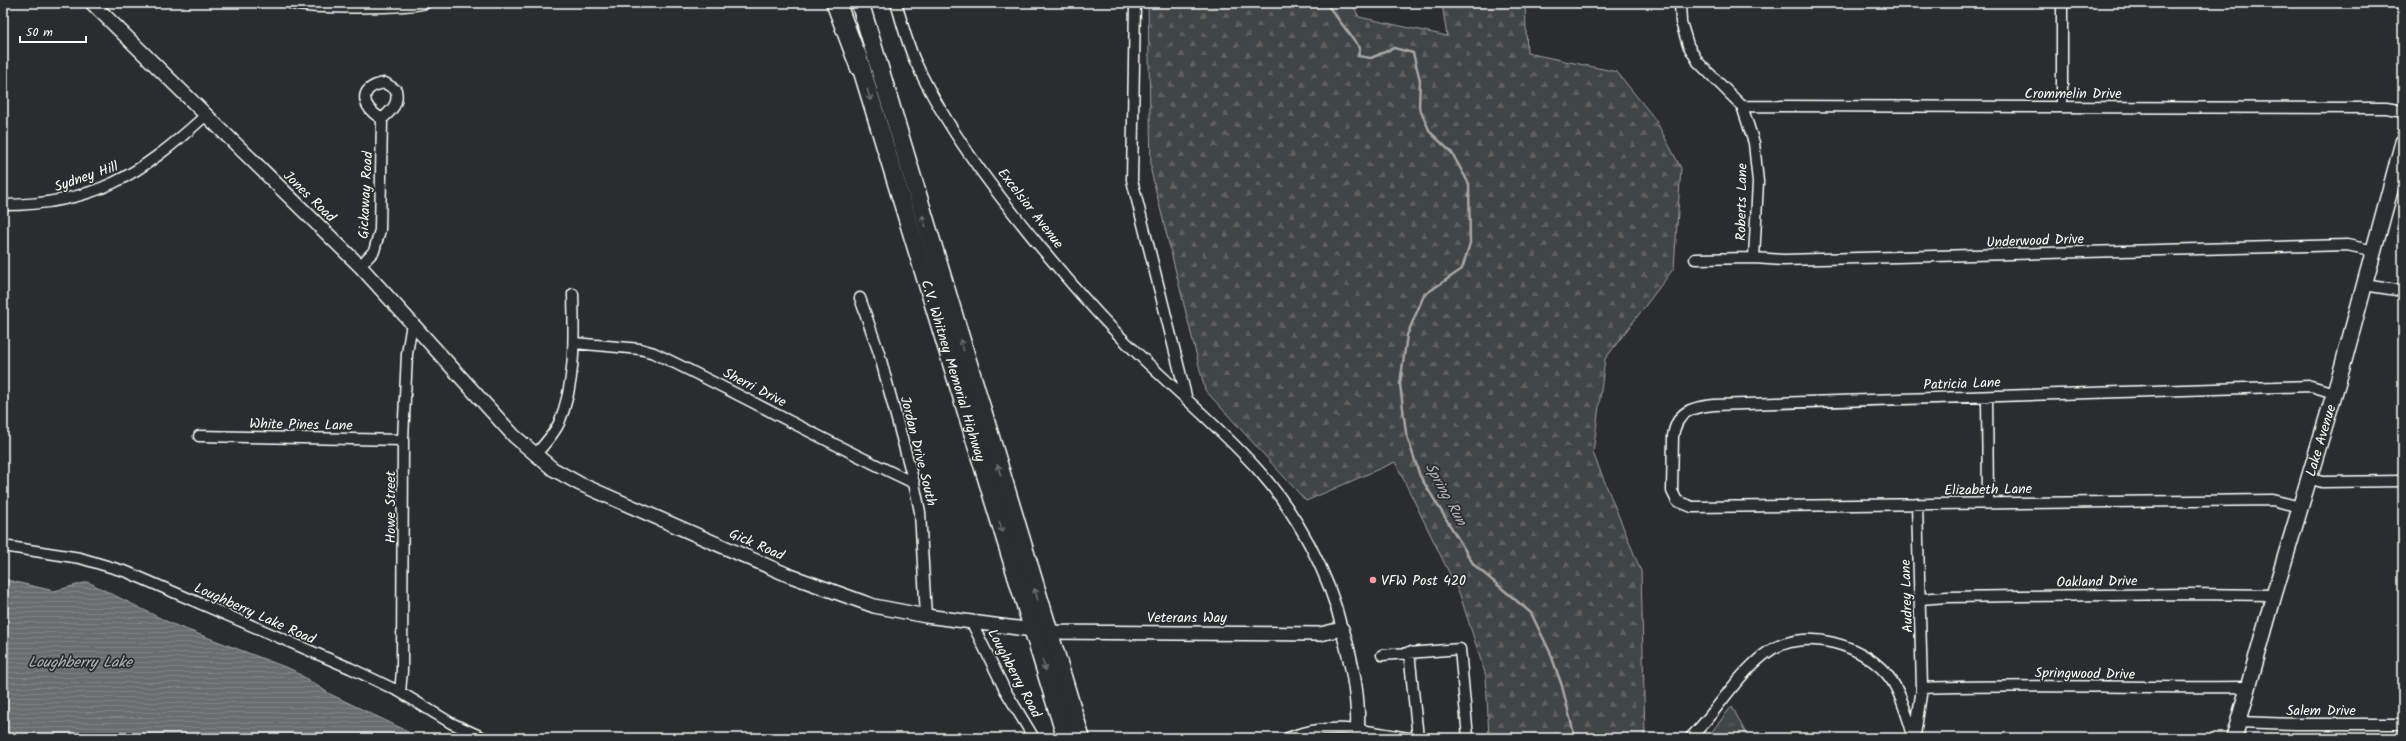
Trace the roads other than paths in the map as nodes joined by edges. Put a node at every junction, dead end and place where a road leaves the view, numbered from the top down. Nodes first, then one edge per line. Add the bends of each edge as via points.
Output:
1 (92, 3) edge
2 (290, 3) edge
3 (426, 3) edge
4 (836, 3) edge
5 (844, 3) edge
6 (860, 3) edge
7 (896, 3) edge
8 (1135, 3) edge
9 (1680, 3) edge
10 (2062, 3) edge
11 (860, 67) junction
12 (1742, 106) junction
13 (2062, 106) junction
14 (2403, 111) edge
15 (205, 116) junction
16 (382, 119) dead end
17 (2402, 149) edge
18 (3, 205) edge
19 (2375, 251) junction
20 (1754, 258) junction
21 (1695, 259) dead end
22 (360, 266) junction
23 (2364, 285) junction
24 (2403, 291) edge
25 (572, 294) dead end
26 (860, 298) dead end
27 (412, 323) junction
28 (574, 343) junction
29 (2334, 393) junction
30 (1986, 397) junction
31 (1187, 400) junction
32 (498, 420) joint
33 (199, 436) dead end
34 (403, 440) junction
35 (535, 455) junction
36 (2308, 478) junction
37 (2403, 481) edge
38 (914, 482) junction
39 (1677, 501) joint
40 (1988, 503) junction
41 (1917, 504) junction
42 (2300, 507) junction
43 (3, 546) edge
44 (2274, 595) junction
45 (1920, 600) junction
46 (926, 616) junction
47 (972, 622) junction
48 (1342, 629) junction
49 (1040, 630) junction
50 (1408, 652) junction
51 (1382, 655) dead end
52 (2249, 687) junction
53 (1922, 688) junction
54 (400, 692) junction
55 (2239, 722) junction
56 (2403, 724) edge
57 (1357, 734) edge
58 (484, 738) edge
59 (1034, 738) edge
60 (1066, 738) edge
61 (1081, 738) edge
62 (1288, 738) edge
63 (1409, 738) edge
64 (1418, 738) edge
65 (1468, 738) edge
66 (1690, 738) edge
67 (1915, 738) edge
68 (2234, 738) edge

1 - 15 street, Jones Road
2 - 3 street via 317,7 405,6
4 - 11 highway
5 - 11 highway, C.V. Whitney Memorial Highway
49 -> 6 highway, C.V. Whitney Memorial Highway
7 - 31 street, Excelsior Avenue via 915,62 965,147 1009,208 1077,290 1134,350
8 - 31 street via 1132,180
9 - 12 street, Roberts Lane via 1683,33 1698,62
10 - 13 street
11 -> 49 highway, C.V. Whitney Memorial Highway
12 - 13 street, Crommelin Drive
12 - 20 street, Roberts Lane via 1754,143 1758,182
13 - 14 street, Crommelin Drive via 2378,108
15 - 18 street, Sydney Hill via 153,161 118,182 52,202
15 - 22 street, Jones Road
16 - 22 street, Gickaway Road via 380,230 374,251
17 - 19 main road, Lake Avenue
19 - 20 street, Underwood Drive via 2347,245 1783,260
19 - 23 main road, Lake Avenue
20 - 21 street, Underwood Drive
22 - 27 street, Jones Road
23 - 24 street
23 - 29 main road, Lake Avenue
25 - 28 street
26 - 38 street, Jordan Drive South via 879,353
27 - 32 street, Jones Road
27 - 34 street, Howe Street via 407,354
28 - 35 street via 568,388 559,423
28 - 38 street, Sherri Drive via 640,349 654,353 747,398 840,448
29 - 30 street, Patricia Lane via 2311,386
29 - 36 main road, Lake Avenue
30 - 39 street, Patricia Lane via 1695,407 1685,411 1675,427 1672,491
30 - 40 street
31 - 48 street, Excelsior Avenue via 1259,471 1287,510 1325,578
32 - 35 street, Gick Road
33 - 34 street, White Pines Lane
34 - 54 street, Howe Street
35 - 46 street, Gick Road via 553,469 580,484 788,575 852,600
36 - 37 street via 2322,482
36 - 42 main road, Lake Avenue
38 - 46 street, Jordan Drive South via 920,512
39 - 41 street, Elizabeth Lane via 1692,507
40 - 41 street, Elizabeth Lane
40 - 42 street, Elizabeth Lane via 2272,500
41 - 45 street, Audrey Lane
42 - 44 main road, Lake Avenue
43 - 54 street, Loughberry Lake Road via 80,558 127,572
44 - 45 street, Oakland Drive via 1947,597
44 - 52 main road, Lake Avenue
45 - 53 street, Audrey Lane
46 - 47 street, Gick Road
47 - 49 street, Gick Road
47 - 59 street, Loughberry Road via 1005,690
48 - 49 street, Veterans Way via 1320,634
48 - 57 street, Excelsior Avenue via 1349,651
49 -> 60 highway, C.V. Whitney Memorial Highway
49 - 61 highway, C.V. Whitney Memorial Highway
50 - 51 street
50 - 64 street
50 - 65 street via 1460,649
52 - 53 street, Springwood Drive
52 - 55 main road, Lake Avenue
53 - 67 street, Audrey Lane
54 - 58 street, Loughberry Lake Road via 423,708
55 - 56 street, Salem Drive
55 - 68 main road, Lake Avenue
57 - 62 street via 1342,727 1320,729
57 - 63 street
66 - 67 street via 1737,680 1766,653 1787,643 1804,640 1844,645 1874,664 1892,681

